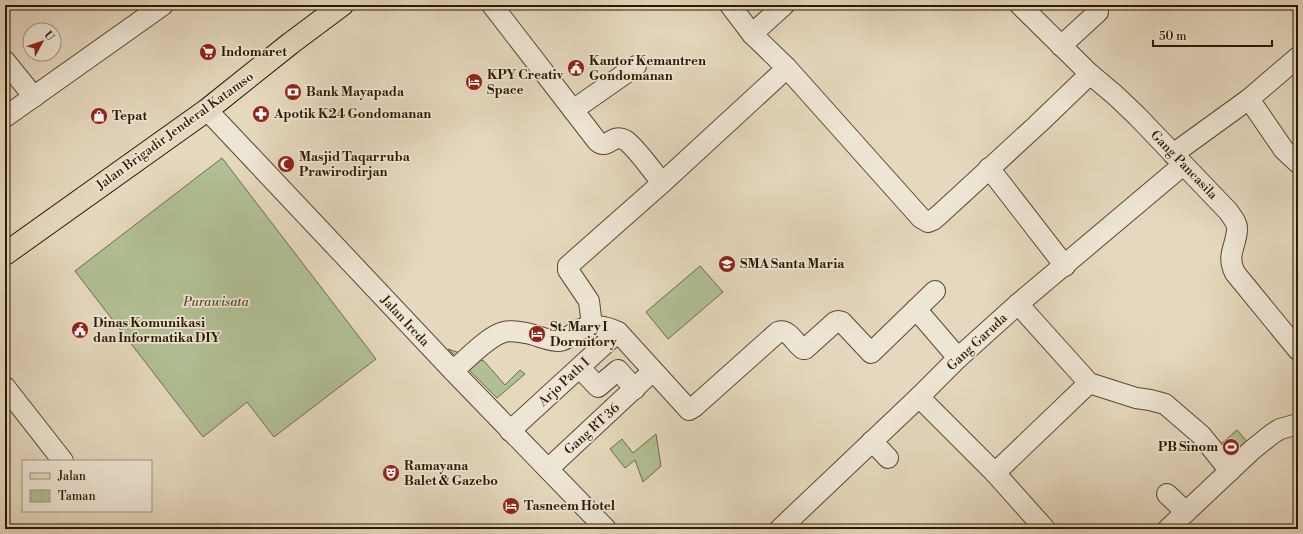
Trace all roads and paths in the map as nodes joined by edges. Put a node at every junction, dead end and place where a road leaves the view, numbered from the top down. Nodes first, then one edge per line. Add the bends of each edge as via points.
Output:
1 (163, 5) edge
2 (342, 5) edge
3 (492, 5) edge
4 (730, 5) edge
5 (784, 5) edge
6 (1020, 5) edge
7 (1098, 12) dead end
8 (752, 34) junction
9 (1061, 46) junction
10 (1298, 56) edge
11 (5, 61) edge
12 (636, 66) dead end
13 (787, 68) junction
14 (1090, 74) junction
15 (34, 97) junction
16 (1249, 99) junction
17 (207, 110) junction
18 (573, 110) junction
19 (5, 116) edge
20 (1178, 159) junction
21 (1298, 163) edge
22 (989, 168) junction
23 (662, 183) junction
24 (5, 254) edge
25 (1065, 266) junction
26 (935, 291) dead end
27 (1018, 304) junction
28 (916, 309) junction
29 (592, 326) junction
30 (618, 332) junction
31 (1298, 350) edge
32 (958, 358) junction
33 (580, 368) junction
34 (453, 372) junction
35 (653, 372) junction
36 (1089, 383) junction
37 (5, 388) edge
38 (635, 389) junction
39 (920, 397) junction
40 (1298, 424) edge
41 (510, 431) junction
42 (872, 441) junction
43 (888, 458) dead end
44 (62, 460) edge
45 (548, 469) junction
46 (1230, 471) junction
47 (995, 473) junction
48 (1167, 494) dead end
49 (1177, 523) edge
50 (606, 529) edge
51 (780, 529) edge
52 (1045, 529) edge

1 - 15 street
2 - 17 main road, Jalan Brigadir Jenderal Katamso
3 - 18 street
4 - 8 street
5 - 8 street
6 - 9 street, Gang Pancasila
7 - 9 street
8 - 13 street
9 - 14 street, Gang Pancasila
10 - 16 street, Gang Garuda
11 - 15 street
12 - 18 street
13 - 22 street via 925,221 933,220
13 - 23 street
14 - 20 street, Gang Pancasila via 1125,105
14 - 22 street
15 - 19 street
16 - 20 street, Gang Garuda
16 - 21 street via 1284,150
17 - 24 main road, Jalan Brigadir Jenderal Katamso
17 - 34 street, Jalan Ireda
18 - 23 street via 601,145 616,139 626,140
20 - 25 street, Gang Garuda
20 - 31 street, Gang Pancasila via 1235,221 1237,230 1231,262 1235,273
22 - 25 street
23 - 29 street via 567,268 589,301
25 - 27 street, Gang Garuda
26 - 28 street
27 - 32 street, Gang Garuda
27 - 36 street
28 - 32 street
28 - 35 street via 871,353 842,322 838,321 805,349 787,333 778,332 689,410
29 - 30 street via 610,328
29 - 34 street via 559,341 528,333 503,332 479,347
30 - 33 street, Arjo Path I
30 - 35 street
32 - 39 street, Gang Garuda
33 - 38 street, Gang RT 36 via 598,387 618,370
33 - 41 street, Arjo Path I
34 - 41 street, Jalan Ireda
35 - 38 street, Gang RT 36
36 - 46 street via 1136,398 1166,404 1201,435
36 - 47 street
37 - 44 street
38 - 45 street, Gang RT 36
39 - 42 street, Gang Garuda
39 - 47 street
40 - 46 street via 1272,434
41 - 45 street, Jalan Ireda
42 - 43 street
42 - 51 street, Gang Garuda
45 - 50 street, Jalan Ireda
46 - 49 street
47 - 52 street
48 - 49 street

